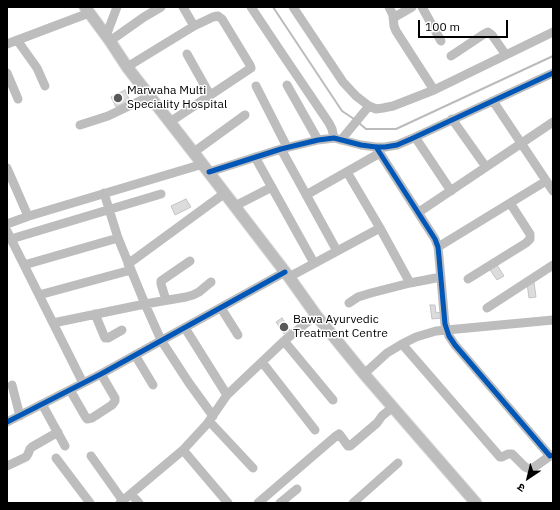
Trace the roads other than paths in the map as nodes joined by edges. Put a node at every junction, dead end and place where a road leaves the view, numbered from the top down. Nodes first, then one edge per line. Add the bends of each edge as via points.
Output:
1 (117, 7) edge
2 (162, 7) edge
3 (183, 7) edge
4 (251, 7) edge
5 (293, 7) edge
6 (388, 7) edge
7 (412, 7) edge
8 (422, 7) edge
9 (87, 10) edge
10 (393, 18) junction
11 (194, 26) junction
12 (553, 32) edge
13 (108, 38) junction
14 (17, 40) junction
15 (441, 41) dead end
16 (7, 44) edge
17 (187, 54) dead end
18 (506, 55) junction
19 (451, 56) dead end
20 (127, 67) junction
21 (7, 73) edge
22 (553, 73) edge
23 (287, 85) dead end
24 (45, 86) dead end
25 (256, 86) dead end
26 (434, 90) junction
27 (210, 95) junction
28 (150, 96) junction
29 (18, 99) dead end
30 (493, 101) junction
31 (369, 106) junction
32 (245, 115) dead end
33 (452, 119) junction
34 (170, 122) junction
35 (553, 122) edge
36 (80, 125) dead end
37 (340, 137) junction
38 (415, 137) junction
39 (318, 140) junction
40 (521, 143) junction
41 (284, 148) junction
42 (378, 150) junction
43 (194, 152) junction
44 (255, 157) junction
45 (486, 167) junction
46 (7, 168) edge
47 (206, 168) junction
48 (347, 172) junction
49 (546, 181) junction
50 (272, 187) junction
51 (451, 191) junction
52 (553, 191) edge
53 (225, 192) junction
54 (104, 193) junction
55 (161, 194) dead end
56 (306, 194) junction
57 (510, 203) junction
58 (235, 206) junction
59 (108, 209) junction
60 (419, 212) junction
61 (28, 216) junction
62 (7, 224) edge
63 (380, 228) junction
64 (9, 235) edge
65 (118, 238) junction
66 (438, 247) junction
67 (337, 251) junction
68 (190, 261) dead end
69 (314, 264) junction
70 (24, 265) junction
71 (553, 265) edge
72 (130, 267) junction
73 (287, 274) junction
74 (441, 277) junction
75 (468, 279) dead end
76 (211, 282) dead end
77 (410, 283) junction
78 (39, 295) junction
79 (166, 300) junction
80 (349, 302) dead end
81 (145, 304) junction
82 (221, 308) junction
83 (487, 308) dead end
84 (95, 314) junction
85 (316, 315) junction
86 (553, 320) edge
87 (53, 323) junction
88 (185, 328) junction
89 (122, 330) dead end
90 (447, 330) junction
91 (238, 335) dead end
92 (161, 340) junction
93 (284, 341) junction
94 (402, 344) junction
95 (134, 355) junction
96 (262, 362) junction
97 (101, 374) junction
98 (364, 374) junction
99 (83, 383) junction
100 (12, 385) dead end
101 (153, 385) dead end
102 (70, 390) junction
103 (227, 395) junction
104 (332, 400) dead end
105 (42, 404) junction
106 (393, 407) junction
107 (20, 416) junction
108 (211, 418) junction
109 (7, 422) edge
110 (315, 430) dead end
111 (58, 432) junction
112 (65, 446) dead end
113 (183, 450) junction
114 (551, 455) edge
115 (91, 456) dead end
116 (56, 458) dead end
117 (398, 463) dead end
118 (7, 466) edge
119 (253, 468) dead end
120 (297, 489) dead end
121 (131, 494) junction
122 (122, 502) edge
123 (90, 503) edge
124 (139, 503) edge
125 (228, 503) edge
126 (258, 503) edge
127 (280, 503) edge
128 (353, 503) edge
129 (476, 503) edge

1 - 13 street
2 - 13 street
3 - 11 street
4 - 37 street via 332,129
5 - 31 street via 343,82
6 - 10 street
7 - 10 street
8 - 15 street
9 - 13 main road
9 - 14 street
10 - 26 street via 396,31
11 - 20 street
11 - 27 street via 216,16 222,19 251,67
12 - 18 street
13 - 20 main road
14 - 16 street
14 - 24 street via 37,68
17 - 27 street
18 - 19 street via 488,32
18 - 26 street
20 - 28 main road
21 - 29 street
22 - 30 street
23 - 39 street
25 - 41 street
26 - 31 street via 393,106 376,109
27 - 34 street
28 - 34 main road
28 - 36 street via 108,116
30 - 33 street
30 - 40 street
31 - 37 street
32 - 43 street
33 - 38 street
33 - 45 street
34 - 43 main road
35 - 40 street
37 - 39 street
37 - 42 street via 351,143
38 - 42 street
38 - 51 street
39 - 41 street
40 - 45 street
40 - 49 street
41 - 44 street
41 - 56 street
42 - 48 street
42 - 60 street
43 - 47 main road
44 - 47 street
44 - 50 street
45 - 51 street
46 - 61 street
47 - 53 main road
47 - 54 street
48 - 56 street
48 - 63 street
49 - 52 street
49 - 57 street
50 - 58 street
50 - 69 street
51 - 60 street
53 - 58 main road
53 - 72 street
54 - 59 street
54 - 61 street
55 - 59 street
56 - 67 street
57 - 66 street
57 - 75 street via 530,234 530,239
58 - 73 main road
59 - 64 street
59 - 65 street
60 - 66 street
61 - 62 street
63 - 67 street
63 - 77 street
64 - 70 street
65 - 70 street
65 - 72 street
66 - 74 street
67 - 69 street
68 - 79 street via 161,281
69 - 73 street
70 - 78 street
71 - 83 street
72 - 78 street
72 - 81 street
73 - 82 street
73 - 85 main road
74 - 77 street
74 - 90 street
76 - 79 street via 193,295
77 - 80 street via 364,295
78 - 87 street
79 - 81 street
81 - 84 street
81 - 92 street
82 - 88 street
82 - 91 street
84 - 87 street
84 - 89 street via 105,338
85 - 93 street
85 - 98 main road
86 - 90 street
87 - 99 street
88 - 92 street
88 - 103 street
90 - 94 street via 416,337
90 - 114 street via 455,345
92 - 95 street
92 - 108 street
93 - 96 street
93 - 104 street
94 - 98 street via 387,353
94 - 114 street via 500,457 512,454 530,469
95 - 97 street
95 - 101 street
96 - 103 street
96 - 110 street
97 - 99 street
97 - 102 street via 115,401 92,418 87,419
98 - 106 main road
99 - 102 street
100 - 107 street
102 - 105 street
103 - 108 street
105 - 107 street
105 - 111 street
106 - 126 street via 350,446 339,434 336,436
106 - 129 main road
107 - 109 street
108 - 113 street
108 - 119 street
111 - 112 street
111 - 118 street via 32,447 26,457
113 - 121 street
113 - 125 street
115 - 122 street
116 - 123 street
117 - 128 street
120 - 127 street
121 - 122 street
121 - 124 street

